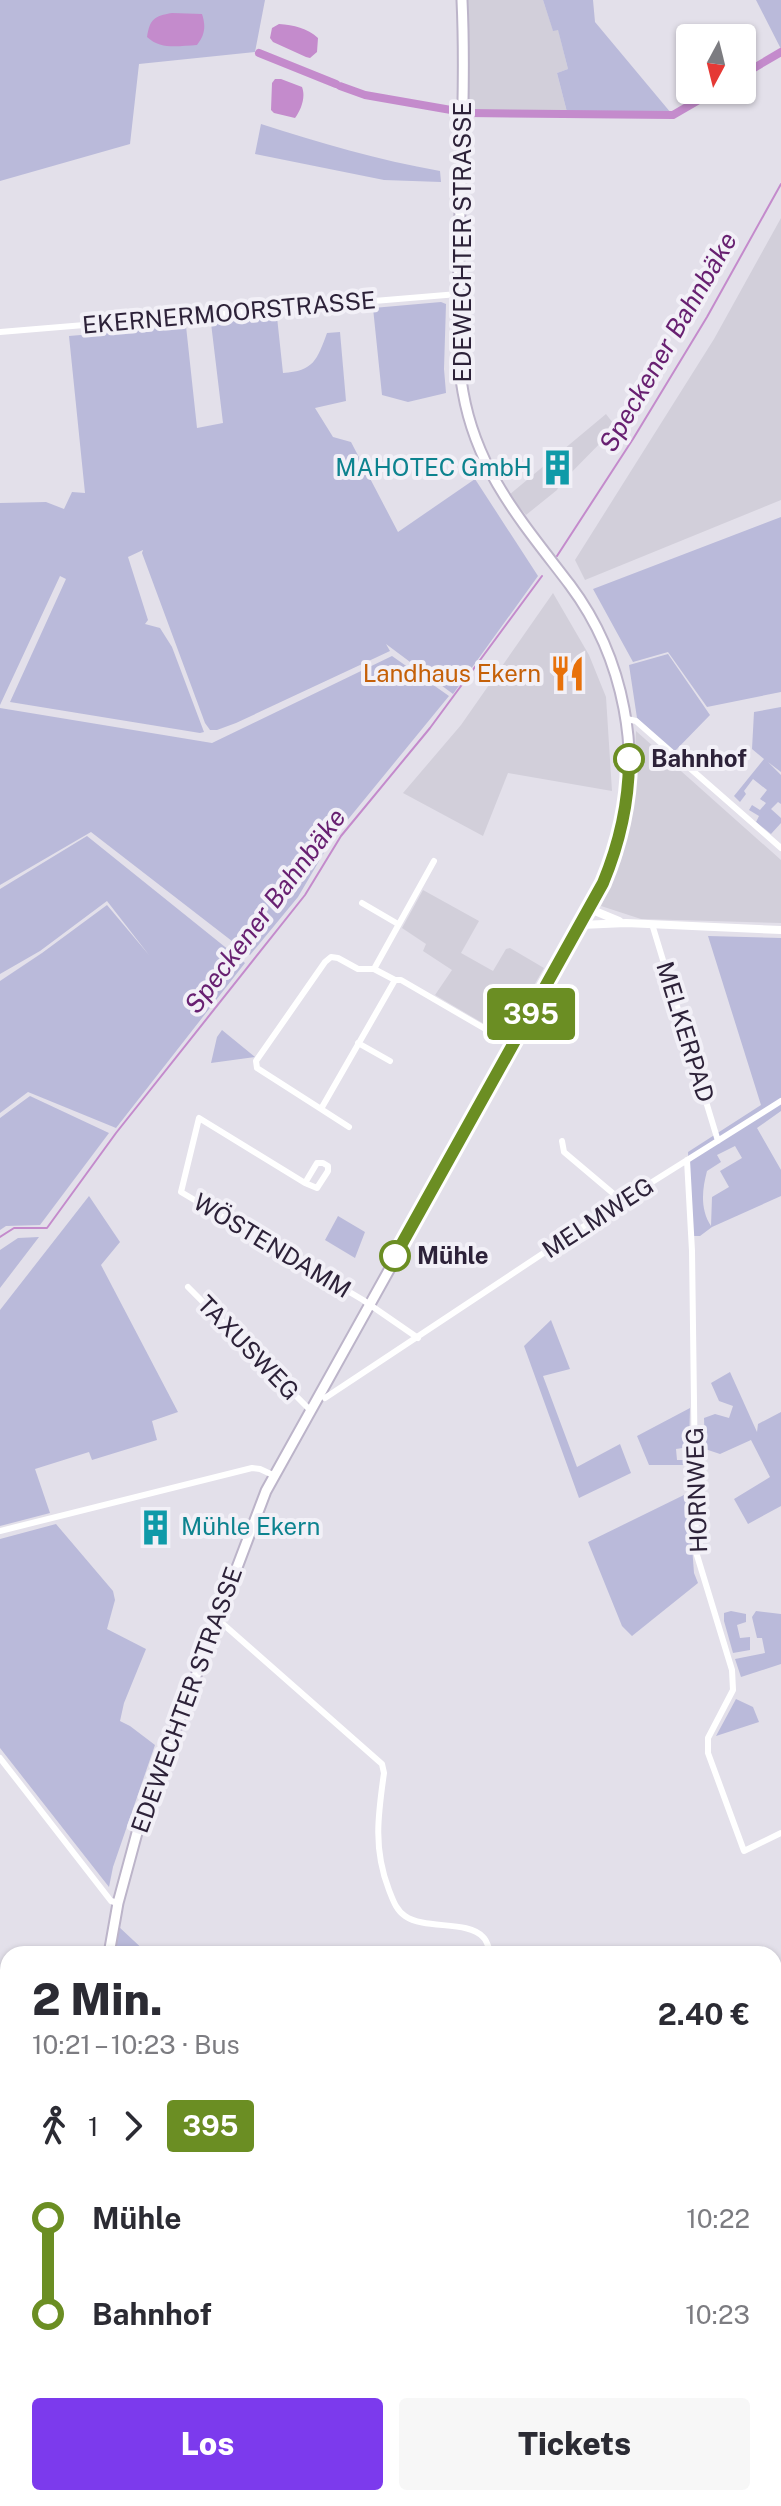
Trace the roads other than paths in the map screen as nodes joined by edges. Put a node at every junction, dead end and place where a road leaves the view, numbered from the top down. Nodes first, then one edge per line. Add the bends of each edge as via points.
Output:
1 (462, 0) edge
2 (458, 294) junction
3 (0, 332) edge
4 (627, 719) junction
5 (781, 848) edge
6 (434, 861) dead end
7 (362, 903) dead end
8 (590, 909) junction
9 (623, 923) junction
10 (398, 924) junction
11 (652, 924) junction
12 (581, 925) junction
13 (781, 930) edge
14 (374, 969) junction
15 (395, 980) junction
16 (358, 1043) junction
17 (513, 1045) junction
18 (390, 1061) dead end
19 (781, 1101) edge
20 (321, 1109) junction
21 (349, 1127) dead end
22 (562, 1141) dead end
23 (718, 1141) junction
24 (687, 1160) junction
25 (305, 1183) dead end
26 (622, 1201) junction
27 (188, 1287) dead end
28 (368, 1304) junction
29 (418, 1338) junction
30 (325, 1398) dead end
31 (309, 1409) junction
32 (273, 1475) junction
33 (0, 1531) edge
34 (216, 1622) junction
35 (0, 1758) edge
36 (781, 1833) edge
37 (118, 1903) junction
38 (110, 1946) edge
39 (487, 1946) edge

1 - 2 main road, EDEWECHTER STRASSE
2 - 3 street, EKERNERMOORSTRASSE
2 - 4 main road, EDEWECHTER STRASSE via 459,368 480,452 507,503 595,625 613,664
4 - 5 street via 636,721
4 - 8 main road, EDEWECHTER STRASSE via 625,814 612,861
6 - 10 street
7 - 10 street
8 - 9 street
8 - 12 main road, EDEWECHTER STRASSE
9 - 11 street
9 - 12 street
10 - 14 street
11 - 13 street
11 - 23 street, MELKERPAD
12 - 17 main road, EDEWECHTER STRASSE
14 - 15 street
14 - 20 street via 358,969 331,957 256,1061 257,1068
15 - 16 street
15 - 17 street
16 - 18 street
16 - 20 street
17 - 28 main road, EDEWECHTER STRASSE
19 - 23 street, MELMWEG
20 - 21 street
22 - 26 street via 564,1152
23 - 24 street, MELMWEG
24 - 26 street, MELMWEG
24 - 36 street, HORNWEG via 696,1552 732,1670 733,1690 708,1738 708,1753 744,1851
25 - 28 street, WÖSTENDAMM via 199,1118 181,1192
26 - 29 street, MELMWEG
27 - 31 street, TAXUSWEG
28 - 29 street
28 - 31 main road, EDEWECHTER STRASSE
29 - 30 street, MELMWEG
31 - 32 main road, EDEWECHTER STRASSE
32 - 33 street via 252,1468
32 - 34 main road, EDEWECHTER STRASSE
34 - 37 main road, EDEWECHTER STRASSE via 138,1829
34 - 39 street via 382,1764 378,1849 384,1878 403,1915 472,1930
35 - 37 street via 111,1901
37 - 38 main road, EDEWECHTER STRASSE

